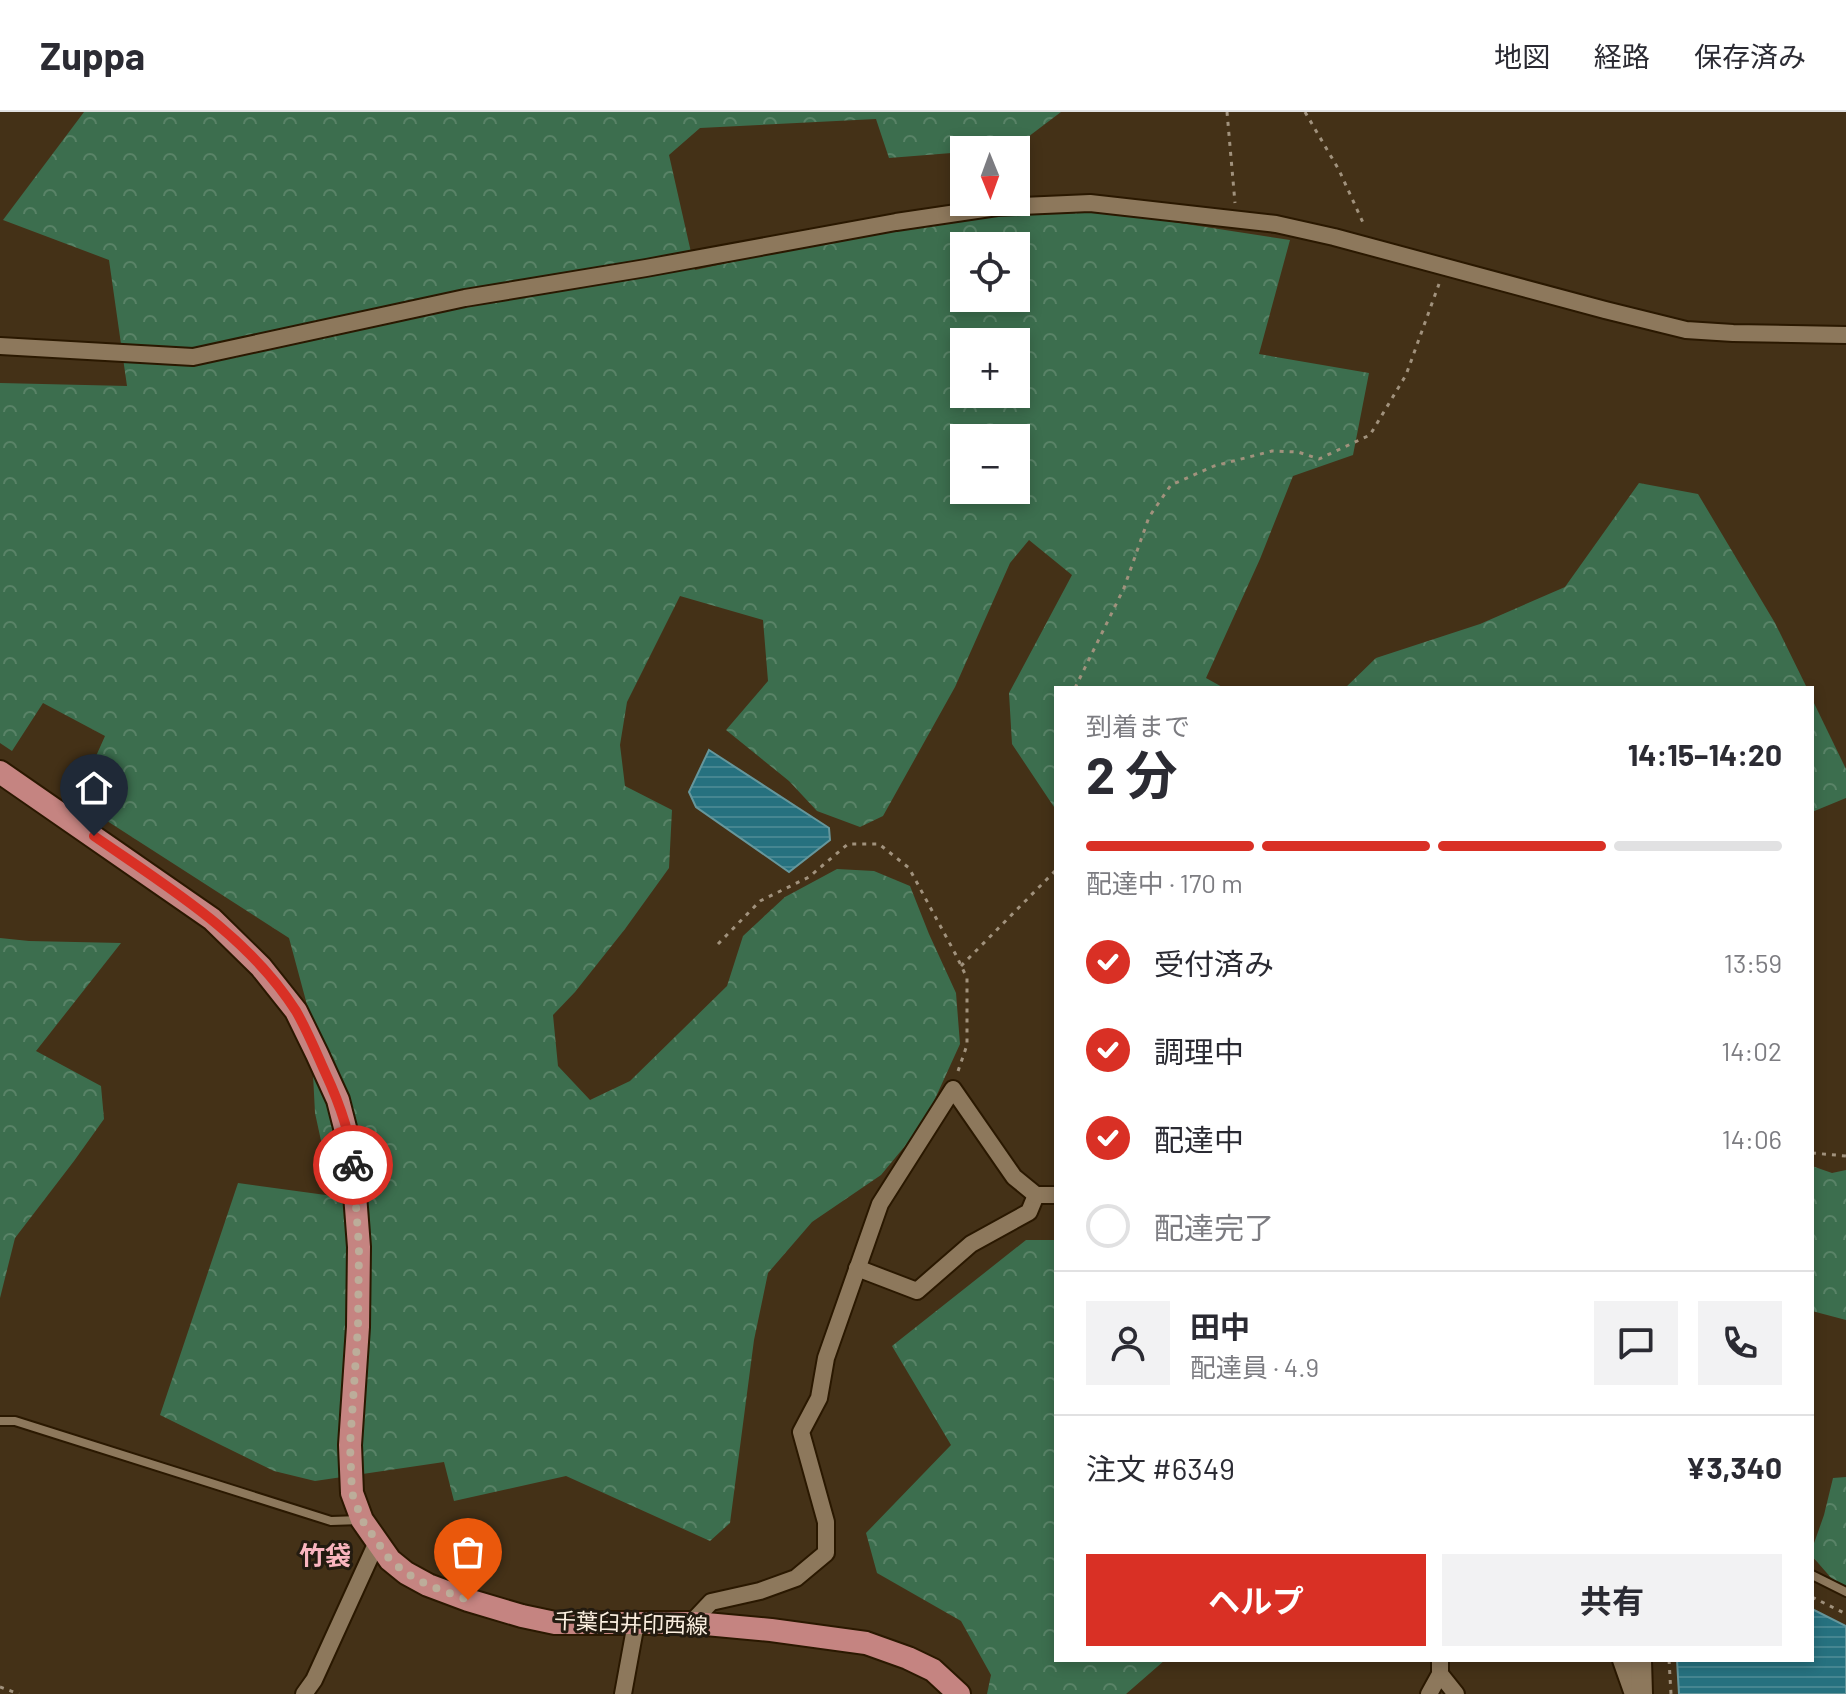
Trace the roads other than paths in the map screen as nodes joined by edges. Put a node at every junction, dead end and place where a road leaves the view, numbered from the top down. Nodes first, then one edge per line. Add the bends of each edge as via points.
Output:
1 (1846, 335) edge
2 (0, 346) edge
3 (0, 772) edge
4 (1036, 1195) junction
5 (1054, 1195) edge
6 (857, 1268) junction
7 (0, 1421) edge
8 (362, 1520) junction
9 (377, 1542) junction
10 (1814, 1576) edge
11 (1846, 1592) edge
12 (636, 1623) junction
13 (695, 1623) junction
14 (1624, 1662) edge
15 (1641, 1662) edge
16 (1440, 1667) edge
17 (304, 1694) edge
18 (623, 1694) edge
19 (959, 1694) edge
20 (1429, 1694) edge
21 (1456, 1694) edge
22 (1635, 1694) edge
23 (1642, 1694) edge

1 - 2 street via 1686,330 1276,224 1090,203 997,207 880,224 465,298 193,357
3 - 8 main road, 千葉臼井印西線 via 212,919 296,1011 317,1054 338,1100 352,1155 359,1247 350,1445 352,1493
4 - 5 street
4 - 6 street via 1029,1212 971,1244 917,1291
4 - 6 street via 1014,1177 953,1089 880,1204
6 - 13 street via 826,1358 819,1398 801,1432 826,1522 826,1553 796,1578 711,1602
7 - 8 lane via 15,1421 331,1521
8 - 9 main road, 千葉臼井印西線
9 - 12 main road, 千葉臼井印西線 via 406,1573 468,1600 555,1623
9 - 17 street
10 - 11 lane
12 - 13 main road, 千葉臼井印西線
12 - 18 street
13 - 19 main road, 千葉臼井印西線 via 866,1643 933,1670
14 - 22 street
15 - 23 street
16 - 20 street
16 - 21 street

